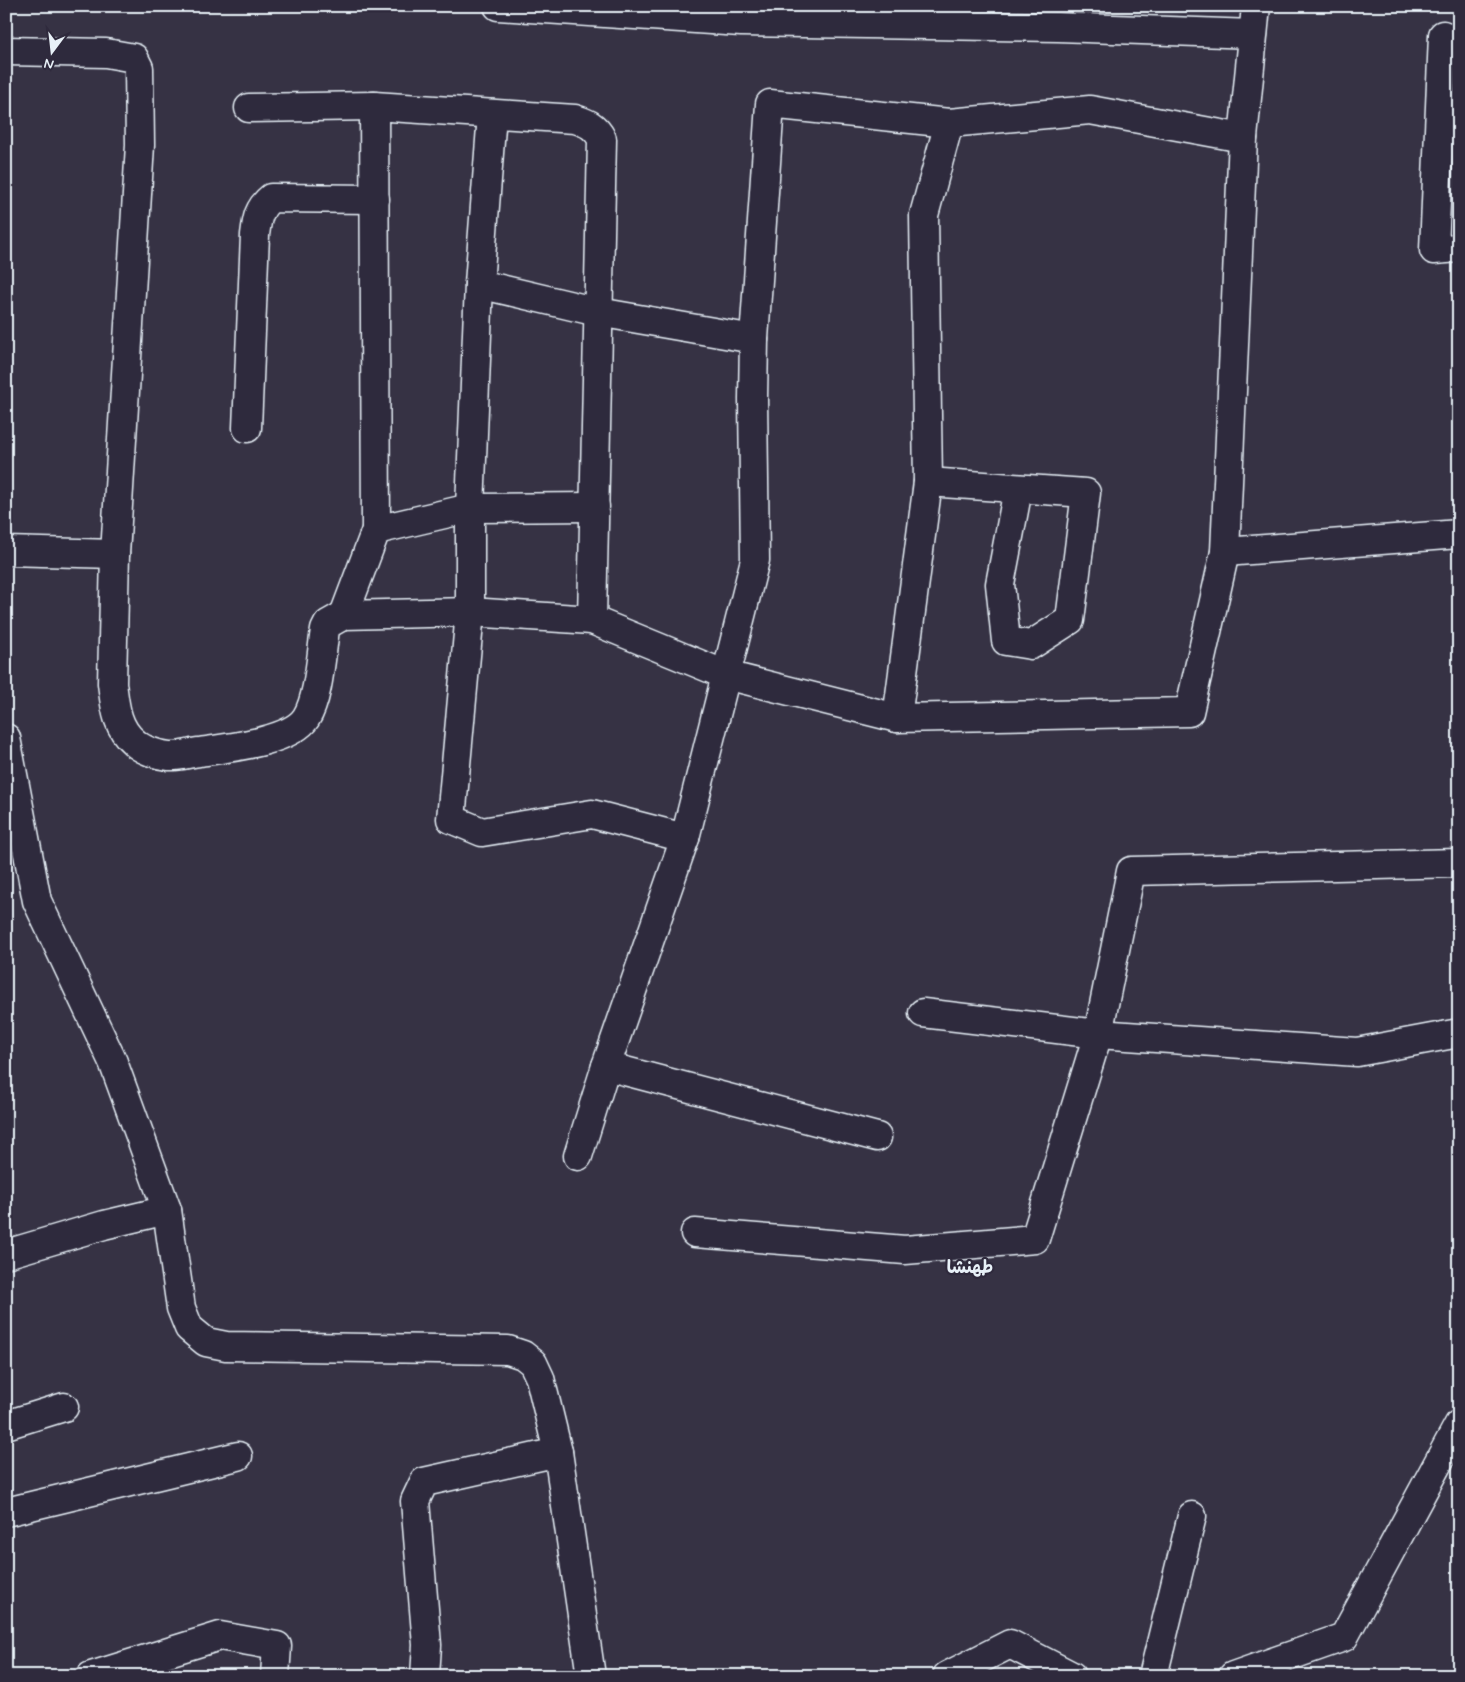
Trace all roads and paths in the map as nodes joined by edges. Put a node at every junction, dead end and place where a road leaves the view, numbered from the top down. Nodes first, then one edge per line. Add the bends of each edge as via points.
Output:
1 (498, 6) edge
2 (1256, 6) edge
3 (1253, 34) junction
4 (1443, 35) dead end
5 (6, 51) edge
6 (374, 106) junction
7 (249, 108) dead end
8 (492, 114) junction
9 (949, 122) junction
10 (1244, 138) junction
11 (375, 199) junction
12 (1459, 248) edge
13 (479, 284) junction
14 (598, 312) junction
15 (754, 339) junction
16 (247, 428) dead end
17 (928, 482) junction
18 (1018, 489) junction
19 (595, 507) junction
20 (470, 508) junction
21 (376, 530) junction
22 (1459, 534) edge
23 (6, 551) edge
24 (1225, 552) junction
25 (115, 554) junction
26 (470, 612) junction
27 (344, 615) junction
28 (592, 620) junction
29 (726, 675) junction
30 (897, 718) junction
31 (6, 738) edge
32 (685, 838) junction
33 (1459, 863) edge
34 (923, 1013) dead end
35 (1459, 1033) edge
36 (1098, 1034) junction
37 (606, 1066) junction
38 (877, 1137) dead end
39 (578, 1156) dead end
40 (167, 1210) junction
41 (695, 1233) dead end
42 (6, 1254) edge
43 (64, 1407) dead end
44 (1459, 1424) edge
45 (6, 1425) edge
46 (558, 1452) junction
47 (238, 1456) dead end
48 (6, 1512) edge
49 (1192, 1516) dead end
50 (92, 1676) edge
51 (275, 1676) edge
52 (425, 1676) edge
53 (590, 1676) edge
54 (947, 1676) edge
55 (1072, 1676) edge
56 (1153, 1676) edge
57 (1232, 1676) edge

1 - 3 street via 741,22
2 - 3 street
3 - 10 street
4 - 12 street via 1434,250
5 - 25 street via 127,55 134,58 140,68 140,155
6 - 7 street
6 - 8 street
6 - 11 street
8 - 13 street
8 - 14 street via 575,119 590,124 602,139
9 - 10 street via 1090,110
9 - 15 street via 770,104
9 - 17 street via 924,215
10 - 24 street
11 - 16 street via 271,198 264,204 258,215 255,244
11 - 21 street
13 - 14 street
13 - 20 street
14 - 15 street
14 - 19 street
15 - 29 street via 755,560
17 - 18 street
17 - 30 street
18 - 18 street via 1086,493 1070,620 1031,645 1006,641 1000,584
19 - 20 street
19 - 28 street
20 - 21 street
20 - 26 street
21 - 27 street
22 - 24 street
23 - 25 street
24 - 30 street via 1189,712
25 - 27 street via 114,702 120,726 134,743 163,755 253,744 288,733 305,720 314,702 325,630 328,624
26 - 27 street
26 - 28 street
26 - 32 street via 451,819 482,832 592,814
28 - 29 street
29 - 30 street
29 - 32 street
31 - 40 street via 37,901 113,1062
32 - 37 street
33 - 36 street via 1131,870
34 - 36 street
35 - 36 street via 1357,1052
36 - 41 street via 1034,1239 905,1250
37 - 38 street
37 - 39 street
40 - 42 street
40 - 46 street via 181,1308 189,1328 206,1342 226,1346 508,1350 533,1363 540,1378
43 - 45 street
44 - 57 street via 1344,1637
46 - 52 street via 424,1482 415,1501 427,1645
46 - 53 street
47 - 48 street
49 - 56 street
50 - 51 street via 220,1636 277,1646
54 - 55 street via 1010,1644

